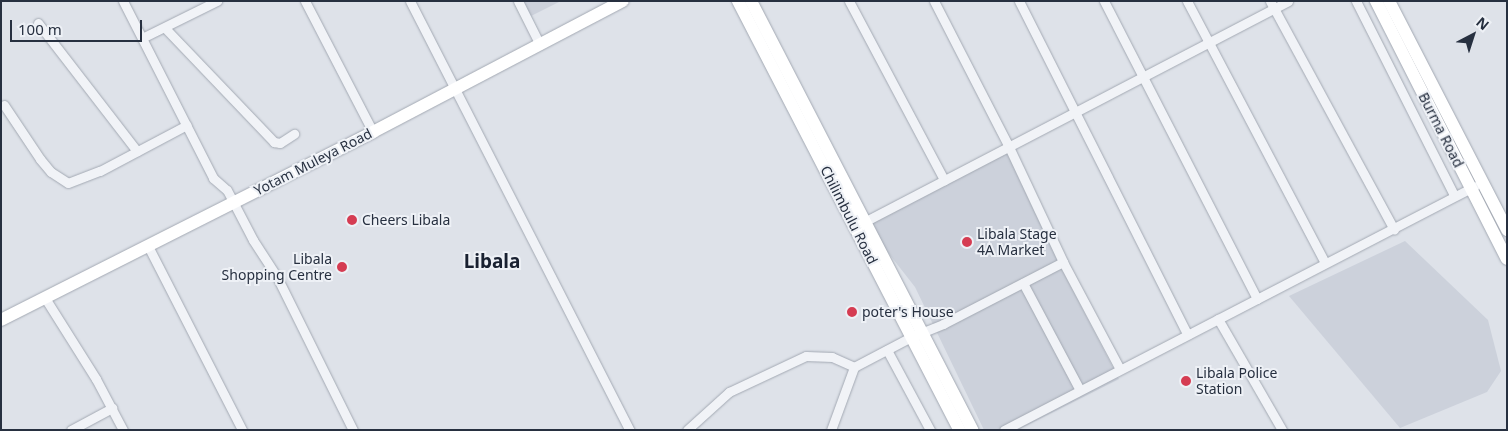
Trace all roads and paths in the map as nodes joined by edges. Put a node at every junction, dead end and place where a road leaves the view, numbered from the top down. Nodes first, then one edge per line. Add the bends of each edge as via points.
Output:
1 (123, 1) edge
2 (216, 1) edge
3 (305, 1) edge
4 (410, 1) edge
5 (518, 1) edge
6 (738, 1) edge
7 (751, 1) edge
8 (849, 1) edge
9 (934, 1) edge
10 (1019, 1) edge
11 (1104, 1) edge
12 (1187, 1) edge
13 (1288, 1) edge
14 (1356, 1) edge
15 (1376, 1) edge
16 (1389, 1) edge
17 (620, 2) edge
18 (1272, 5) edge
19 (38, 23) dead end
20 (165, 28) junction
21 (142, 38) junction
22 (1208, 43) junction
23 (540, 45) junction
24 (1143, 76) junction
25 (455, 90) junction
26 (4, 105) dead end
27 (1075, 112) junction
28 (187, 125) junction
29 (373, 132) junction
30 (294, 134) dead end
31 (1009, 147) junction
32 (137, 151) junction
33 (944, 180) junction
34 (1476, 185) junction
35 (1454, 195) junction
36 (232, 203) junction
37 (864, 222) junction
38 (1394, 230) junction
39 (1507, 230) edge
40 (148, 246) junction
41 (1507, 259) edge
42 (1063, 262) junction
43 (1324, 263) junction
44 (1023, 284) junction
45 (45, 298) junction
46 (1257, 299) junction
47 (1218, 319) junction
48 (1, 320) edge
49 (1188, 334) junction
50 (916, 335) junction
51 (887, 350) junction
52 (854, 367) junction
53 (1120, 369) junction
54 (1080, 390) junction
55 (112, 408) junction
56 (72, 430) edge
57 (122, 430) edge
58 (242, 430) edge
59 (353, 430) edge
60 (630, 430) edge
61 (687, 430) edge
62 (832, 430) edge
63 (930, 430) edge
64 (959, 430) edge
65 (972, 430) edge
66 (1004, 430) edge
67 (1282, 430) edge

1 - 21 street
2 - 20 street
3 - 29 street
4 - 25 street
5 - 23 street
6 - 50 main road, Chilimbulu Road
7 - 37 main road, Chilimbulu Road
8 - 33 street
9 - 31 street
10 - 27 street
11 - 24 street
12 - 22 street
13 - 18 street
14 - 35 street
15 - 34 main road, Burma Road
16 - 34 main road, Burma Road
17 - 23 main road, Yotam Muleya Road
18 - 22 street
18 - 38 street
19 - 32 street
20 - 21 street
20 - 30 street via 274,142
21 - 28 street
22 - 24 street
22 - 43 street
23 - 25 main road, Yotam Muleya Road
24 - 27 street
24 - 46 street
25 - 29 main road, Yotam Muleya Road
25 - 60 street
26 - 32 street via 40,158 64,182 80,180
27 - 31 street
27 - 49 street
28 - 32 street
28 - 36 street via 213,178 224,187
29 - 36 main road, Yotam Muleya Road
31 - 33 street
31 - 42 street
33 - 37 street
34 - 35 street
34 - 39 main road, Burma Road
34 - 41 main road, Burma Road
35 - 38 street
36 - 40 main road, Yotam Muleya Road
36 - 59 street via 277,277
37 - 50 main road, Chilimbulu Road
38 - 43 street
40 - 45 main road, Yotam Muleya Road
40 - 58 street
42 - 44 street
42 - 53 street
43 - 46 street
44 - 50 street
44 - 54 street
45 - 48 main road, Yotam Muleya Road
45 - 55 street
46 - 47 street
47 - 49 street
47 - 67 street
49 - 53 street
50 - 51 street
50 - 64 main road, Chilimbulu Road
50 - 65 main road, Chilimbulu Road
51 - 52 street
51 - 63 street
52 - 61 street via 832,357 806,356 729,392
52 - 62 street
53 - 54 street
54 - 66 street
55 - 56 street
55 - 57 street

